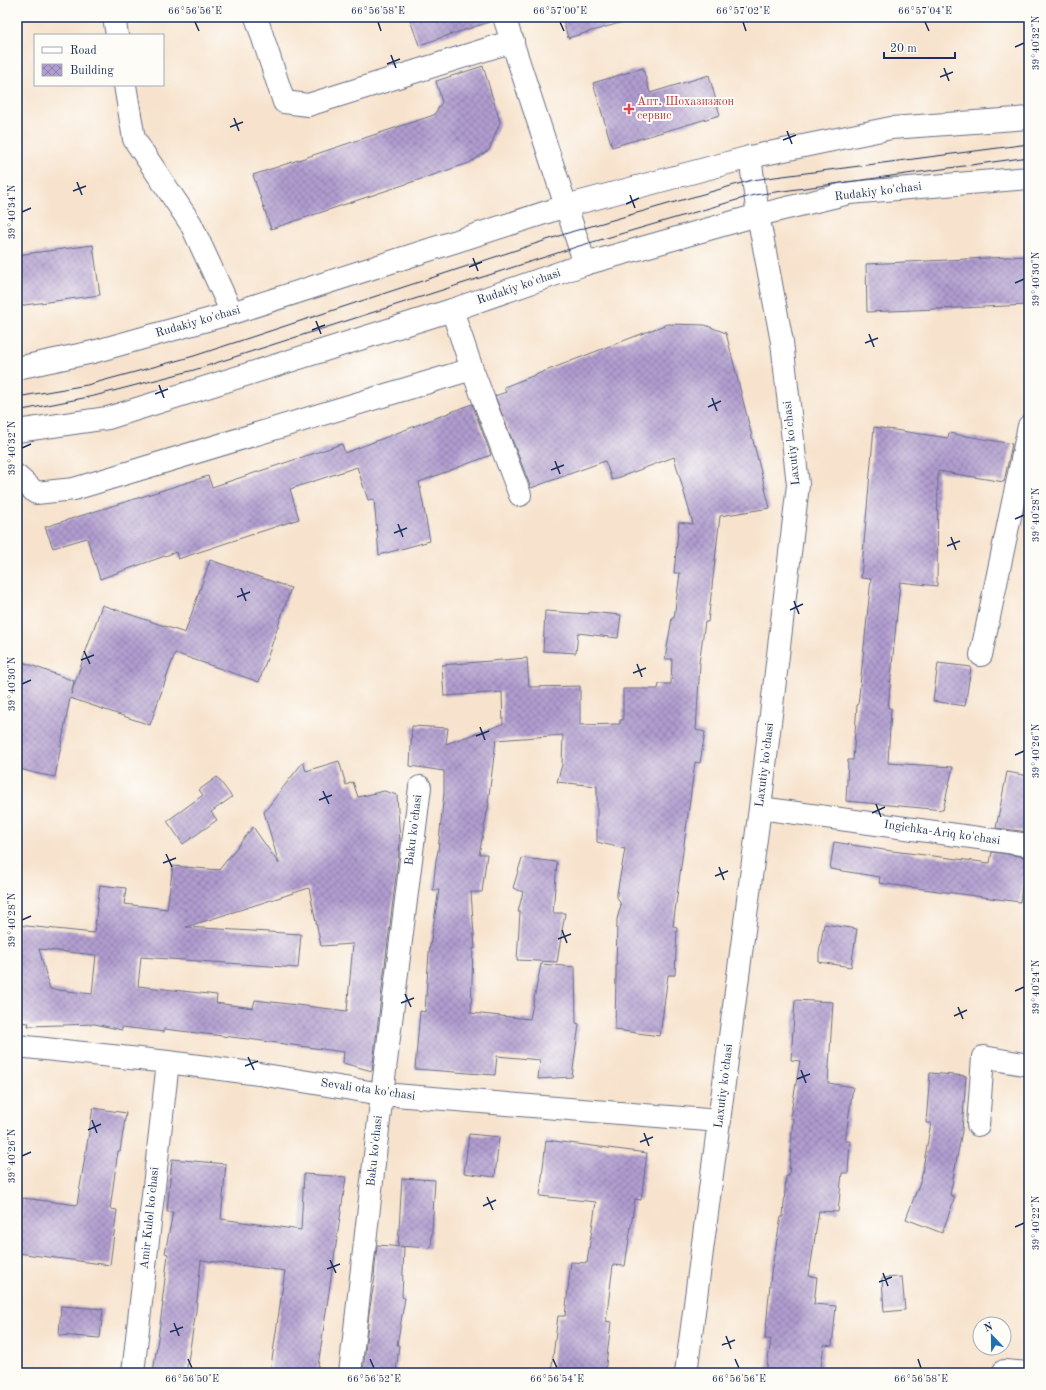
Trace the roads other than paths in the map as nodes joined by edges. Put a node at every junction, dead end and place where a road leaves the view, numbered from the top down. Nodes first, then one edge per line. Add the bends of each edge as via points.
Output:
1 (114, 17) edge
2 (256, 17) edge
3 (504, 17) edge
4 (116, 34) edge
5 (513, 41) junction
6 (125, 86) edge
7 (1029, 118) edge
8 (750, 157) junction
9 (1029, 178) edge
10 (566, 206) junction
11 (758, 215) junction
12 (585, 264) junction
13 (452, 310) junction
14 (232, 313) junction
15 (17, 368) edge
16 (472, 369) junction
17 (1029, 426) edge
18 (17, 431) edge
19 (17, 476) edge
20 (520, 495) dead end
21 (981, 655) dead end
22 (420, 787) dead end
23 (760, 808) junction
24 (1029, 845) edge
25 (17, 1046) edge
26 (168, 1062) junction
27 (1029, 1065) edge
28 (382, 1094) junction
29 (720, 1121) junction
30 (978, 1125) dead end
31 (133, 1373) edge
32 (350, 1373) edge
33 (686, 1373) edge
34 (1004, 1373) edge
35 (1029, 1373) edge

1 - 4 street
2 - 5 street via 284,102 308,105
3 - 5 street
5 - 10 street
6 - 14 street via 134,139 191,224
7 - 8 street, Rudakiy ko'chasi via 892,128
8 - 10 street, Rudakiy ko'chasi
8 - 11 street, Laxutiy ko'chasi
9 - 11 street, Rudakiy ko'chasi via 849,193
10 - 12 street
10 - 14 street, Rudakiy ko'chasi
11 - 12 street, Rudakiy ko'chasi
11 - 23 street, Laxutiy ko'chasi via 782,342 798,485
12 - 13 street, Rudakiy ko'chasi
13 - 16 street
13 - 18 street, Rudakiy ko'chasi via 108,418
14 - 15 street, Rudakiy ko'chasi via 93,352
16 - 19 street via 74,489 36,493
16 - 20 street
17 - 21 street
22 - 28 street, Baku ko'chasi
23 - 24 street, Ingichka-Ariq ko'chasi
23 - 29 street, Laxutiy ko'chasi
25 - 26 street, Sevali ota ko'chasi
26 - 28 street, Sevali ota ko'chasi
26 - 31 street, Amir Kulol ko'chasi
27 - 30 street via 983,1057
28 - 29 street, Sevali ota ko'chasi
28 - 32 street, Baku ko'chasi
29 - 33 street, Laxutiy ko'chasi
34 - 35 street

